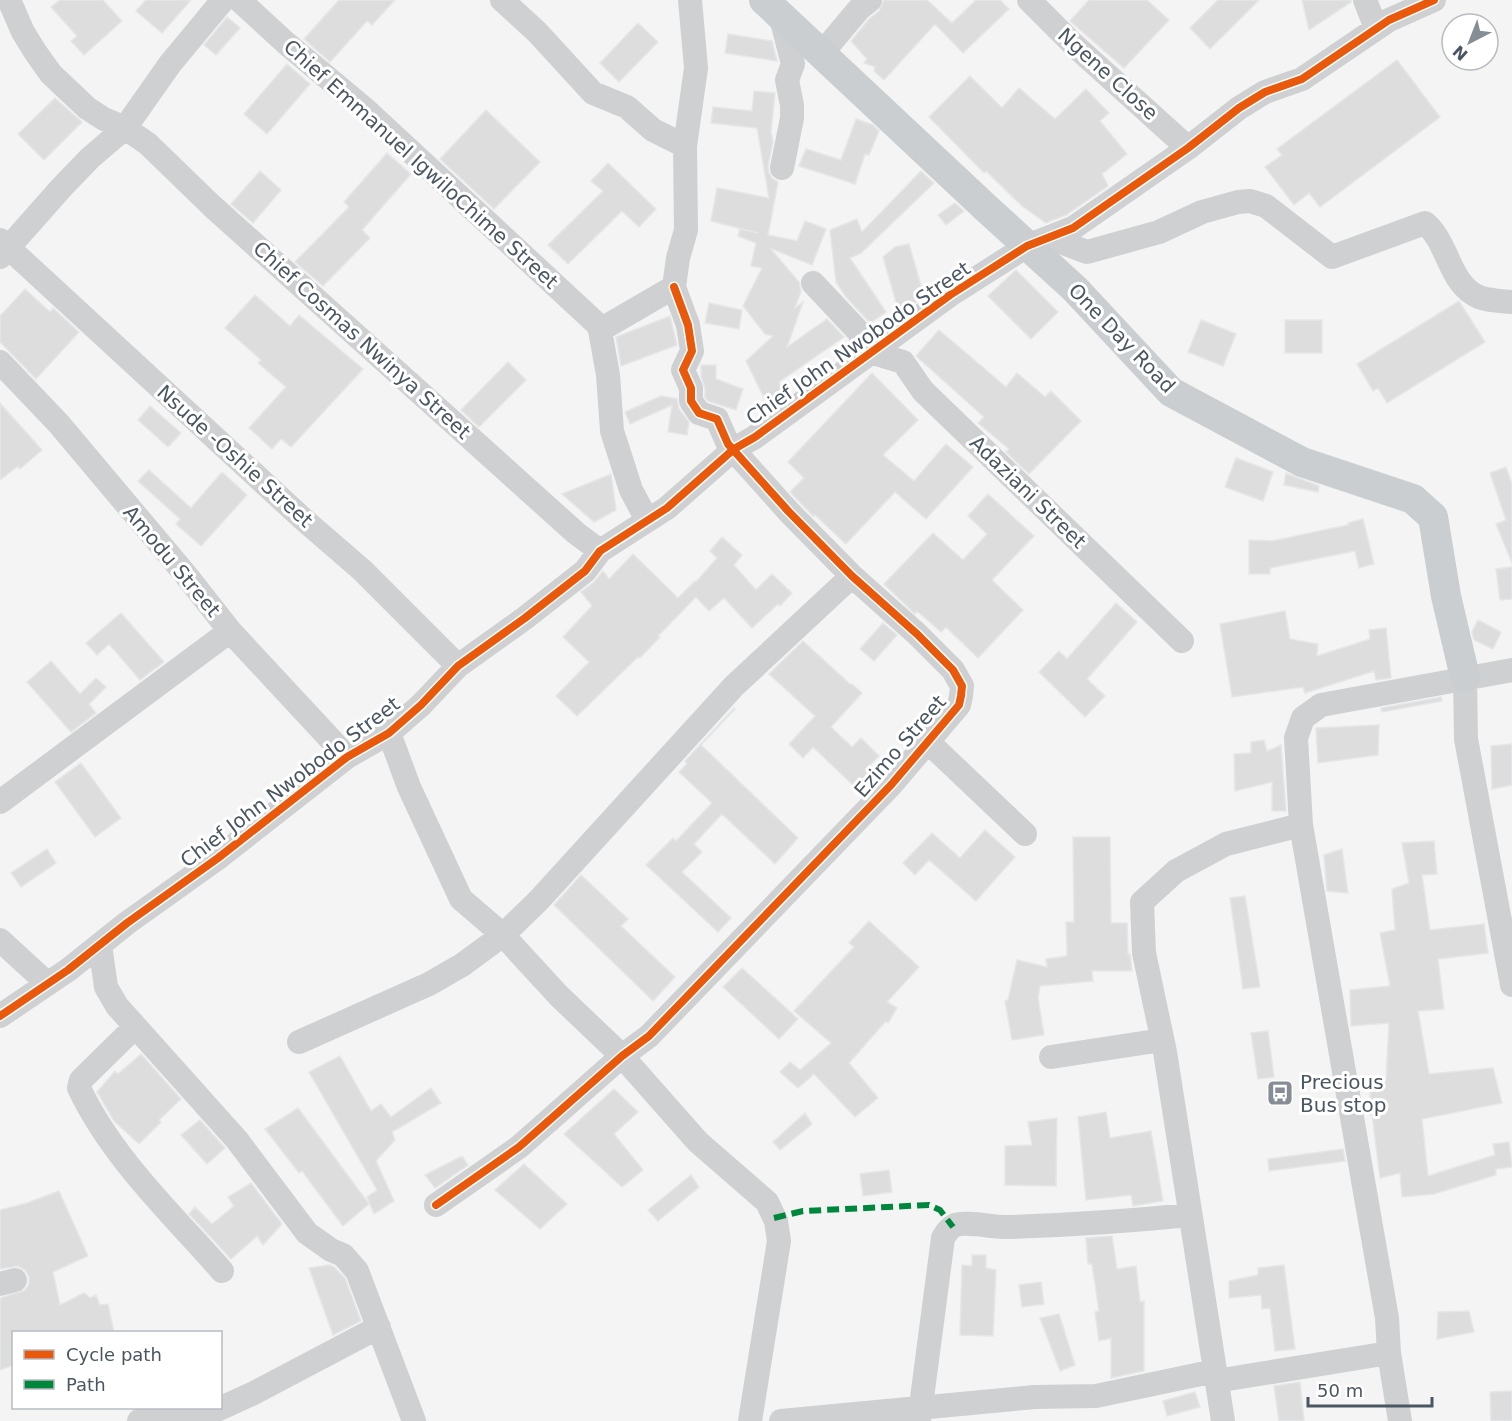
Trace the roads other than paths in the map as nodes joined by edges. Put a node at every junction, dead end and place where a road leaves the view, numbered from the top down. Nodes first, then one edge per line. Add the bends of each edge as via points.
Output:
1 (9, 0) edge
2 (223, 0) edge
3 (240, 0) edge
4 (501, 0) edge
5 (690, 0) edge
6 (870, 0) edge
7 (1029, 0) edge
8 (1365, 0) edge
9 (1434, 0) edge
10 (772, 7) edge
11 (1376, 28) junction
12 (822, 53) junction
13 (125, 128) junction
14 (684, 146) junction
15 (1188, 148) junction
16 (782, 168) dead end
17 (1038, 242) junction
18 (3, 248) edge
19 (813, 283) dead end
20 (674, 287) junction
21 (1512, 302) edge
22 (600, 330) junction
23 (870, 352) junction
24 (0, 362) edge
25 (734, 449) junction
26 (647, 520) junction
27 (600, 551) junction
28 (852, 576) junction
29 (230, 631) junction
30 (1182, 641) dead end
31 (458, 666) junction
32 (1512, 670) edge
33 (1465, 677) junction
34 (389, 733) junction
35 (928, 742) junction
36 (347, 757) junction
37 (0, 802) edge
38 (1301, 825) junction
39 (1025, 834) dead end
40 (503, 935) junction
41 (0, 940) edge
42 (100, 945) junction
43 (48, 984) junction
44 (1512, 985) edge
45 (0, 1016) edge
46 (135, 1027) junction
47 (1162, 1040) junction
48 (299, 1042) dead end
49 (621, 1056) junction
50 (1051, 1057) dead end
51 (436, 1205) dead end
52 (1190, 1215) junction
53 (222, 1271) dead end
54 (379, 1326) junction
55 (1389, 1353) junction
56 (1215, 1376) junction
57 (222, 1408) edge
58 (219, 1409) edge
59 (919, 1415) edge
60 (139, 1421) edge
61 (414, 1421) edge
62 (750, 1421) edge
63 (782, 1421) edge
64 (1223, 1421) edge
65 (1400, 1421) edge

1 - 13 street, Chief Cosmas Nwinya Street via 23,32 51,74 87,108
2 - 13 street via 170,64
3 - 22 street, Chief Emmanuel IgwiloChime Street via 366,110
4 - 14 street via 537,32 593,93 627,107 653,130
5 - 14 street via 696,68
6 - 12 street
7 - 15 street, Ngene Close
8 - 11 street
9 - 11 street, Chief John Nwobodo Street
10 - 12 main road, One Day Road
10 - 16 street via 793,64 787,80 792,118
11 - 15 street, Chief John Nwobodo Street via 1302,79 1264,92
12 - 17 main road, One Day Road
13 - 18 street via 90,158
13 - 27 street, Chief Cosmas Nwinya Street via 148,144 381,359
14 - 20 street via 686,230
15 - 17 street, Chief John Nwobodo Street via 1073,228
17 - 21 street via 1087,252 1160,232 1203,212 1250,201 1266,206 1332,256 1425,223 1442,244 1460,282 1479,298
17 - 23 street, Chief John Nwobodo Street via 950,295
17 - 33 main road, One Day Road via 1076,290 1171,392 1302,462 1413,499 1433,517
18 - 31 street, Nsude -Oshie Street via 362,570
19 - 23 street via 858,331
20 - 22 street
20 - 25 street, Ezimo Street via 691,342 692,351 683,370 691,388 691,401 699,414 717,419
22 - 26 street via 612,431 631,490
23 - 25 street, Chief John Nwobodo Street
23 - 30 street, Adaziani Street via 903,362 923,391
24 - 29 street, Amodu Street via 59,424
25 - 26 street, Chief John Nwobodo Street via 667,508
25 - 28 street, Ezimo Street
26 - 27 street, Chief John Nwobodo Street
27 - 31 street, Chief John Nwobodo Street via 585,571
28 - 35 street, Ezimo Street via 917,634 953,670 962,686 959,705
28 - 40 street via 734,686
29 - 36 street, Amodu Street
29 - 37 street
31 - 34 street, Chief John Nwobodo Street
32 - 33 street
33 - 38 street via 1321,705 1303,718 1296,738
33 - 44 street via 1466,739
34 - 36 street, Chief John Nwobodo Street
34 - 40 street via 460,899
35 - 39 street
35 - 49 street, Ezimo Street via 649,1036
36 - 42 street, Chief John Nwobodo Street
38 - 47 street via 1226,844 1176,871 1142,902 1144,953
38 - 55 street via 1385,1306
40 - 48 street via 429,984
40 - 49 street
41 - 43 street
42 - 43 street, Chief John Nwobodo Street
42 - 46 street via 105,987
43 - 45 street, Chief John Nwobodo Street
46 - 53 street via 81,1080 79,1088 106,1135
46 - 54 street via 237,1140 307,1233 349,1260
47 - 50 street
47 - 52 street
49 - 51 street, Ezimo Street via 519,1147
49 - 62 street via 698,1142 767,1202 776,1221 778,1241
52 - 56 street
52 - 59 street via 1090,1225 963,1224 949,1229 943,1238
54 - 57 street
54 - 61 street
55 - 56 street
55 - 65 street
56 - 59 street via 1096,1396 1035,1398
56 - 64 street
58 - 60 street
59 - 63 street

